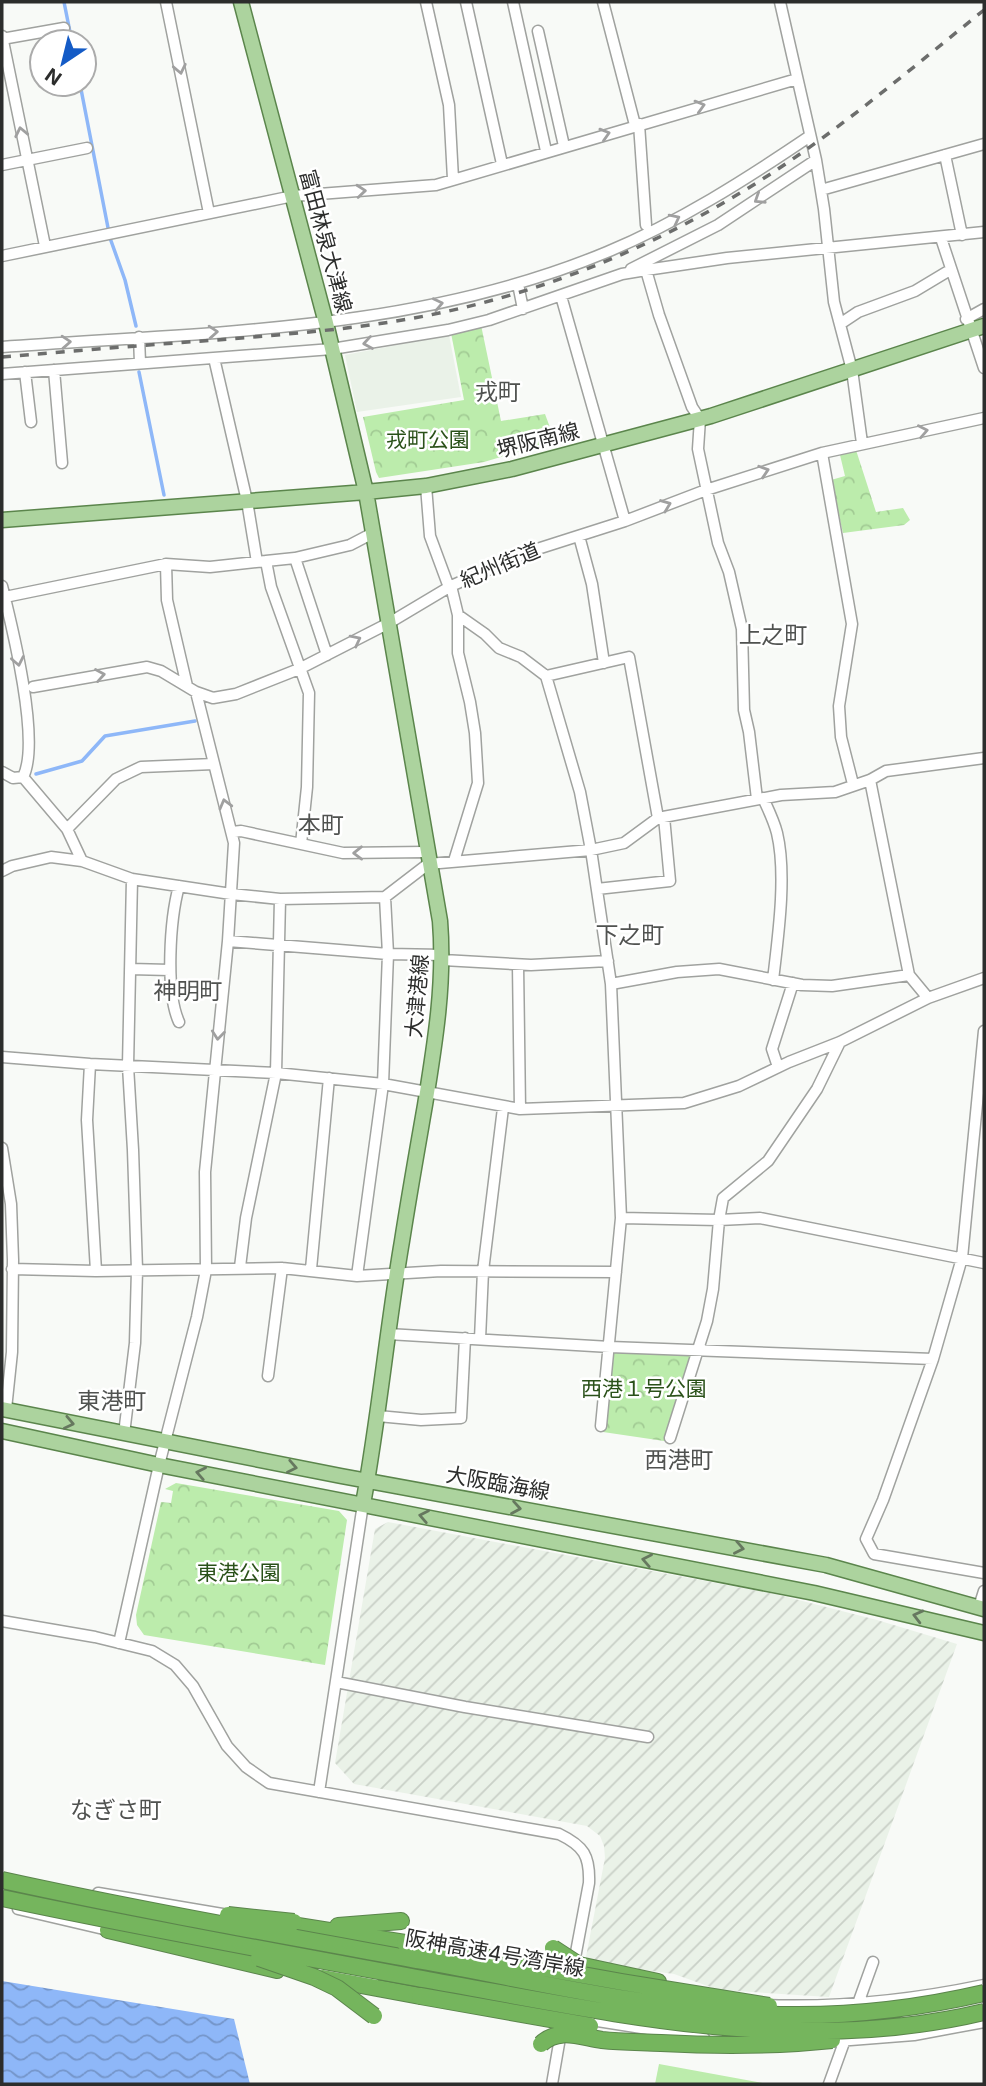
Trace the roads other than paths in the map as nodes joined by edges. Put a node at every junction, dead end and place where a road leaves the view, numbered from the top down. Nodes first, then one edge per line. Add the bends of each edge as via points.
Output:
1 (166, 2) edge
2 (241, 2) edge
3 (426, 2) edge
4 (466, 2) edge
5 (513, 2) edge
6 (603, 2) edge
7 (779, 2) edge
8 (538, 31) dead end
9 (28, 34) edge
10 (2, 38) edge
11 (797, 79) junction
12 (637, 125) junction
13 (809, 132) junction
14 (984, 144) edge
15 (564, 146) junction
16 (87, 148) dead end
17 (546, 151) junction
18 (946, 155) junction
19 (27, 160) junction
20 (816, 160) junction
21 (502, 164) junction
22 (2, 165) edge
23 (453, 179) junction
24 (821, 190) junction
25 (293, 196) junction
26 (209, 213) junction
27 (646, 225) dead end
28 (984, 232) edge
29 (962, 235) junction
30 (940, 238) junction
31 (44, 246) junction
32 (828, 247) junction
33 (2, 256) edge
34 (646, 270) junction
35 (950, 270) junction
36 (622, 274) junction
37 (518, 284) junction
38 (561, 296) junction
39 (523, 309) junction
40 (984, 309) edge
41 (326, 323) junction
42 (840, 324) junction
43 (974, 326) edge
44 (139, 337) junction
45 (2, 347) edge
46 (332, 349) junction
47 (214, 358) junction
48 (140, 363) junction
49 (984, 368) edge
50 (54, 370) junction
51 (852, 370) junction
52 (25, 372) junction
53 (2, 374) edge
54 (984, 418) edge
55 (700, 419) junction
56 (31, 422) dead end
57 (862, 443) junction
58 (603, 445) junction
59 (822, 453) junction
60 (62, 463) dead end
61 (426, 485) junction
62 (706, 490) junction
63 (366, 492) junction
64 (247, 501) junction
65 (2, 520) edge
66 (625, 521) junction
67 (373, 533) junction
68 (579, 536) junction
69 (295, 558) junction
70 (262, 562) junction
71 (166, 564) junction
72 (2, 586) edge
73 (451, 586) junction
74 (5, 597) junction
75 (458, 615) junction
76 (389, 623) junction
77 (327, 655) junction
78 (604, 663) junction
79 (299, 669) junction
80 (547, 677) junction
81 (28, 688) junction
82 (192, 689) junction
83 (984, 758) edge
84 (214, 764) junction
85 (2, 772) edge
86 (23, 777) junction
87 (870, 780) junction
88 (853, 784) junction
89 (760, 798) junction
90 (661, 818) junction
91 (67, 829) junction
92 (232, 832) junction
93 (301, 844) junction
94 (591, 850) junction
95 (427, 858) junction
96 (82, 861) junction
97 (454, 861) junction
98 (2, 871) edge
99 (132, 879) junction
100 (178, 886) junction
101 (597, 889) junction
102 (232, 894) junction
103 (385, 897) junction
104 (280, 899) junction
105 (228, 941) junction
106 (279, 945) junction
107 (388, 954) junction
108 (443, 957) junction
109 (608, 961) junction
110 (519, 965) junction
111 (130, 969) junction
112 (170, 970) junction
113 (909, 975) junction
114 (984, 978) edge
115 (773, 979) junction
116 (793, 983) junction
117 (611, 984) junction
118 (928, 998) junction
119 (179, 1022) dead end
120 (984, 1031) edge
121 (840, 1042) junction
122 (2, 1057) edge
123 (90, 1064) junction
124 (128, 1066) junction
125 (778, 1067) junction
126 (215, 1071) junction
127 (276, 1073) junction
128 (329, 1078) junction
129 (383, 1084) junction
130 (427, 1091) junction
131 (618, 1107) junction
132 (503, 1108) junction
133 (520, 1110) junction
134 (2, 1148) edge
135 (979, 1155) edge
136 (621, 1218) junction
137 (719, 1220) junction
138 (962, 1258) junction
139 (9, 1263) edge
140 (984, 1263) edge
141 (240, 1267) junction
142 (282, 1268) junction
143 (311, 1269) junction
144 (137, 1270) junction
145 (206, 1270) junction
146 (96, 1271) junction
147 (483, 1271) junction
148 (616, 1272) junction
149 (396, 1275) junction
150 (358, 1276) junction
151 (388, 1334) junction
152 (465, 1338) junction
153 (480, 1339) junction
154 (610, 1347) junction
155 (696, 1351) junction
156 (933, 1359) junction
157 (268, 1376) dead end
158 (4, 1409) edge
159 (378, 1416) junction
160 (601, 1426) dead end
161 (2, 1431) edge
162 (124, 1434) junction
163 (670, 1438) dead end
164 (164, 1443) junction
165 (159, 1465) junction
166 (367, 1481) junction
167 (363, 1504) junction
168 (984, 1573) edge
169 (984, 1591) edge
170 (982, 1608) edge
171 (2, 1621) edge
172 (984, 1633) edge
173 (118, 1643) junction
174 (336, 1682) junction
175 (648, 1737) dead end
176 (319, 1792) junction
177 (2, 1878) edge
178 (2, 1898) edge
179 (114, 1903) junction
180 (2, 1905) edge
181 (56, 1910) junction
182 (232, 1915) junction
183 (401, 1921) dead end
184 (108, 1930) junction
185 (552, 1948) dead end
186 (873, 1962) dead end
187 (570, 1980) junction
188 (984, 1985) edge
189 (984, 1993) edge
190 (713, 1996) junction
191 (857, 2004) junction
192 (923, 2004) junction
193 (984, 2012) edge
194 (374, 2016) dead end
195 (564, 2016) junction
196 (984, 2022) edge
197 (924, 2023) junction
198 (845, 2042) junction
199 (541, 2044) dead end
200 (709, 2045) junction
201 (552, 2084) edge
202 (829, 2084) edge

1 -> 26 street
2 - 25 main road, 富田林泉大津線
3 - 23 street via 449,106
4 - 21 street
5 - 17 street
6 - 12 street
7 - 11 street
8 - 15 street
9 - 10 street
19 -> 10 street
12 -> 11 street
11 - 13 street
15 -> 12 street
12 - 27 street
13 - 20 street
37 -> 13 street via 606,253 652,231 727,191
14 - 18 street
15 - 17 street
16 - 19 street
17 - 21 street
18 - 24 street
18 - 29 street
19 - 22 street
19 - 31 street
20 - 24 street
20 -> 36 street via 718,225
21 - 23 street
25 -> 23 street via 436,185
24 - 32 street
25 - 26 street
25 - 41 main road, 富田林泉大津線
26 - 31 street
28 - 29 street
29 - 30 street
30 - 32 street
30 - 35 street
31 - 33 street
32 - 34 street
32 - 42 street
34 - 36 street
34 - 55 street
35 - 42 street
35 - 43 street
36 - 38 street
37 - 39 street
41 -> 37 street via 441,304
38 - 39 street
38 - 58 street
39 -> 46 street via 447,330
40 - 43 street
44 -> 41 street
41 - 46 main road, 富田林泉大津線
42 - 51 street
43 - 49 street
43 - 51 main road, 堺阪南線
45 -> 44 street
44 - 48 street
46 - 47 street
46 - 63 main road, 富田林泉大津線
47 - 48 street
47 - 64 street
48 - 50 street
50 - 52 street
50 - 60 street
51 - 55 main road, 堺阪南線
51 - 57 street
52 - 53 street
52 - 56 street
57 -> 54 street, 紀州街道
55 - 58 main road, 堺阪南線
55 - 62 street via 698,449
57 - 59 street, 紀州街道
58 - 61 main road, 堺阪南線
58 - 66 street
62 -> 59 street, 紀州街道
59 - 88 street via 852,624 839,706 841,737
61 - 63 main road, 堺阪南線
61 - 73 street via 430,536
66 -> 62 street, 紀州街道
62 - 89 street via 742,629 744,710
63 - 64 main road, 堺阪南線
63 - 67 main road, 大津港線
64 - 65 main road, 堺阪南線
64 - 70 street
66 - 68 street, 紀州街道
67 - 69 street via 350,545
67 - 76 main road, 大津港線
68 - 73 street, 紀州街道
68 - 78 street
69 - 70 street
69 - 77 street
70 - 71 street via 210,567
70 - 79 street
71 - 74 street
71 - 82 street via 167,600
72 - 74 street
73 - 75 street
73 - 76 street, 紀州街道
74 -> 81 street
75 - 80 street via 499,648 521,657
75 - 97 street via 458,653 474,723 478,783
77 -> 76 street, 紀州街道
76 - 95 main road, 大津港線
77 - 79 street, 紀州街道
78 - 80 street
78 - 90 street via 629,657
79 - 82 street, 紀州街道 via 236,694 213,698
79 - 93 street via 309,693
80 - 94 street via 580,792
81 -> 82 street, 紀州街道 via 147,667
81 - 86 street via 28,768
82 - 84 street
83 - 87 street via 886,771
84 - 91 street via 141,767 116,779
92 -> 84 street
85 - 86 street
86 - 91 street
87 - 88 street
87 - 113 street
88 - 89 street via 835,792
89 - 90 street
89 - 115 street via 776,833 781,865
90 - 94 street via 624,843
90 - 101 street via 670,881
91 - 96 street
92 - 93 street
92 - 102 street
95 -> 93 street via 343,853
94 - 97 street
94 - 101 street
95 - 97 street
95 - 103 street
95 - 108 main road, 大津港線
96 - 98 street via 51,857
96 - 99 street
99 - 100 street
99 - 111 street
100 - 102 street
100 - 112 street
101 - 109 street
102 - 104 street
102 - 105 street
103 - 104 street
103 - 107 street
104 - 106 street
105 - 106 street
105 -> 126 street
106 - 107 street
106 - 127 street
107 - 108 street
107 - 129 street
108 - 110 street
108 - 130 main road, 大津港線
109 - 110 street
109 - 117 street
110 - 133 street
111 - 112 street
111 - 124 street
112 - 119 street
113 - 116 street via 832,986
113 - 118 street
114 - 118 street
115 - 116 street
115 - 117 street via 719,969
116 - 125 street via 772,1049
117 - 131 street
118 - 121 street
120 - 135 street
121 - 125 street
121 - 137 street via 817,1089 768,1161 723,1198
122 - 123 street
123 - 124 street
123 - 146 street via 87,1120
124 - 126 street
124 - 144 street
125 - 131 street via 739,1086 684,1103
126 - 127 street
126 - 145 street via 205,1172
127 - 128 street
127 - 141 street
128 - 129 street
128 - 143 street
129 - 130 street
129 - 150 street
130 - 132 street
130 - 149 main road, 大津港線
131 - 133 street
131 - 136 street
132 - 133 street
132 - 147 street
134 - 139 street via 11,1205
135 - 138 street
136 - 137 street
136 - 148 street
137 - 138 street via 760,1217
137 - 155 street via 713,1289
138 - 140 street
138 - 156 street
139 - 146 street
139 - 158 street via 12,1352
141 - 142 street
141 - 145 street
142 - 143 street
142 - 157 street
143 - 150 street
144 - 145 street
144 - 146 street
144 - 162 street via 135,1343
145 - 164 street
147 - 148 street
147 - 149 street
147 - 153 street
148 - 154 street
149 - 150 street
149 - 151 main road, 大津港線
151 - 152 street
151 - 159 main road, 大津港線
152 - 153 street
152 - 159 street via 461,1418
153 - 154 street
154 - 155 street
154 - 160 street
155 - 156 street
155 - 163 street
156 - 168 street via 866,1539 874,1554
158 -> 162 main road, 大阪臨海線
159 - 166 main road, 大津港線
161 - 165 main road
162 - 164 main road, 大阪臨海線
164 - 165 street
164 -> 166 main road, 大阪臨海線
167 -> 165 main road
165 - 173 street
166 - 167 main road, 大津港線
166 -> 170 main road, 大阪臨海線 via 826,1565
172 -> 167 main road via 814,1592
167 - 174 street
169 - 170 street
171 - 173 street
173 - 176 street via 152,1651 175,1665 193,1686 227,1746 246,1767 269,1783
174 - 175 street
174 - 176 street
176 - 187 street via 559,1834 575,1841 590,1866
177 - 179 highway, 阪神高速4号湾岸線, bridge
177 - 182 street
178 - 181 highway, 阪神高速4号湾岸線, bridge
179 - 183 highway, bridge via 316,1925
179 - 192 highway, 阪神高速4号湾岸線, bridge via 705,2009 811,2015
180 - 184 street
181 - 194 highway, bridge via 286,1966 337,1988
181 - 197 highway, 阪神高速4号湾岸線, bridge via 699,2026 819,2031
182 - 187 street
182 - 190 highway, bridge
184 - 195 street
184 - 200 highway, bridge via 226,1959
185 - 190 highway, bridge via 579,1965
186 - 191 street
187 - 191 street via 722,2003
187 - 195 street
188 - 191 street
189 - 192 highway, 阪神高速4号湾岸線, bridge
190 - 192 highway, bridge via 811,2010
191 - 198 street
193 - 197 highway, 阪神高速4号湾岸線, bridge
195 - 198 street via 711,2039
195 - 201 street
196 - 198 street
197 - 200 highway, bridge via 801,2043
198 - 202 street
199 - 200 highway, bridge via 548,2037 568,2034

